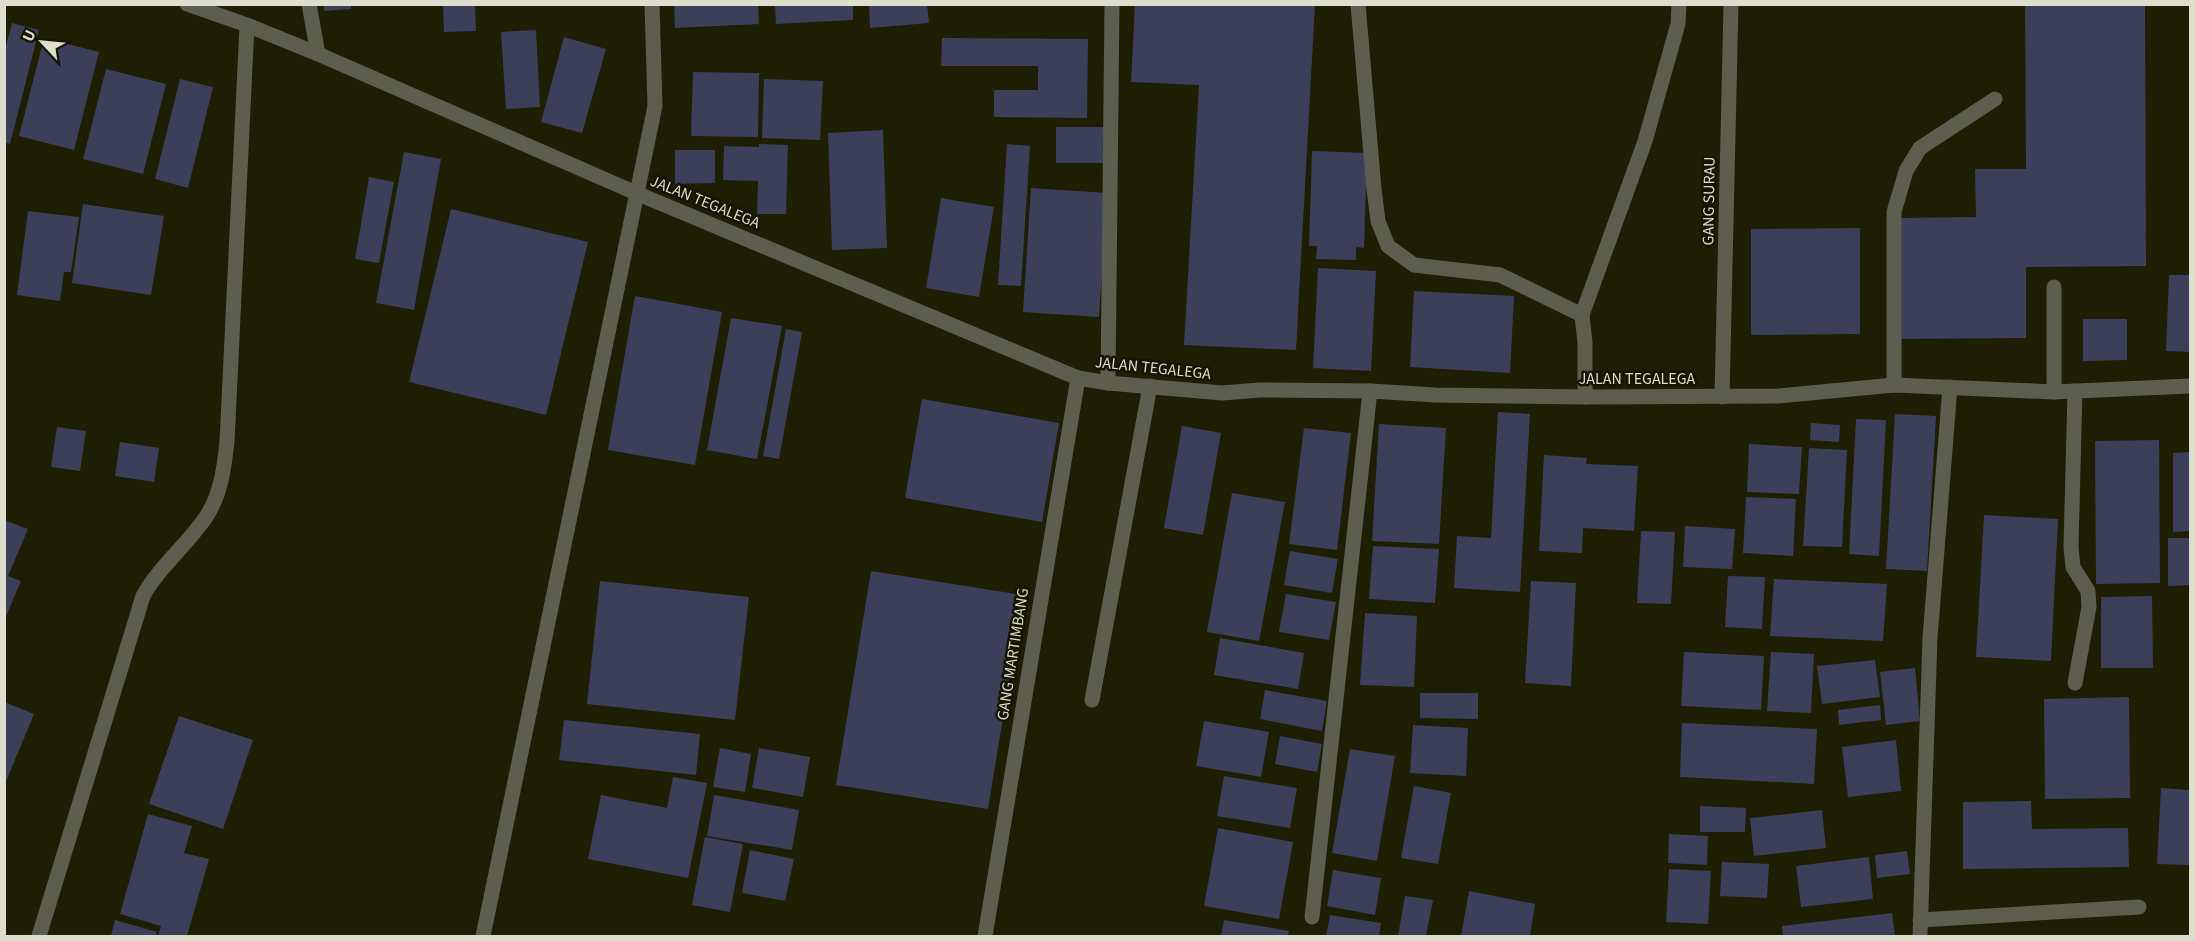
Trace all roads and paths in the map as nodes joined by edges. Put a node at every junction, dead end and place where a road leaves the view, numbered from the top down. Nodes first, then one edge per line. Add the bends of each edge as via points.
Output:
1 (309, 4) edge
2 (652, 4) edge
3 (1112, 4) edge
4 (1358, 4) edge
5 (1679, 4) edge
6 (1731, 4) edge
7 (196, 6) edge
8 (247, 25) junction
9 (318, 54) junction
10 (1995, 99) dead end
11 (636, 193) junction
12 (2054, 287) dead end
13 (1582, 315) junction
14 (1078, 378) junction
15 (1108, 383) junction
16 (1894, 385) junction
17 (1150, 386) junction
18 (2190, 386) edge
19 (1950, 387) junction
20 (1370, 391) junction
21 (2076, 391) junction
22 (2054, 392) junction
23 (1585, 397) junction
24 (1722, 397) junction
25 (2075, 683) dead end
26 (1092, 700) dead end
27 (2139, 908) dead end
28 (1312, 917) dead end
29 (1920, 920) junction
30 (39, 936) edge
31 (483, 936) edge
32 (985, 936) edge
33 (1920, 936) edge

1 - 9 street
2 - 11 street via 655,106
3 - 15 street
4 - 13 street via 1374,189 1378,221 1388,246 1414,266 1500,275
5 - 13 street via 1678,24 1645,141
6 - 24 street, GANG SURAU
7 - 8 street, JALAN TEGALEGA
8 - 9 street, JALAN TEGALEGA
8 - 30 street via 223,478 206,516 143,596
9 - 11 street, JALAN TEGALEGA
10 - 16 street via 1920,148 1906,171 1894,212
11 - 14 street, JALAN TEGALEGA
11 - 31 street
12 - 22 street
13 - 23 street
14 - 15 street, JALAN TEGALEGA
14 - 32 street, GANG MARTIMBANG
15 - 17 street, JALAN TEGALEGA
16 - 19 street, JALAN TEGALEGA
16 - 24 street, JALAN TEGALEGA
17 - 20 street, JALAN TEGALEGA via 1222,393
17 - 26 street
18 - 21 street, JALAN TEGALEGA
19 - 22 street, JALAN TEGALEGA
19 - 29 street via 1930,638
20 - 23 street, JALAN TEGALEGA
20 - 28 street
21 - 22 street, JALAN TEGALEGA
21 - 25 street via 2071,547 2073,567 2088,591 2088,607
23 - 24 street, JALAN TEGALEGA
27 - 29 street
29 - 33 street

